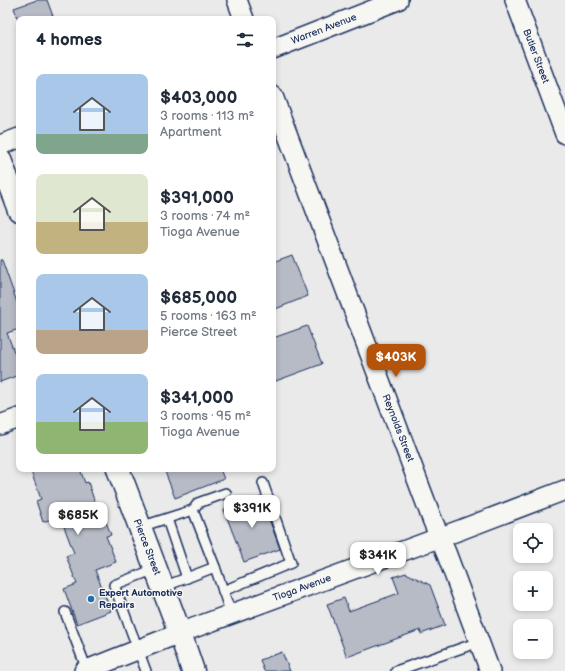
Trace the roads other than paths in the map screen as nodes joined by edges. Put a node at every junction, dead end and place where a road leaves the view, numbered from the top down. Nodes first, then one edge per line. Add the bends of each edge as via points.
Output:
1 (237, 0) edge
2 (398, 0) edge
3 (515, 0) edge
4 (243, 16) edge
5 (276, 48) edge
6 (276, 104) edge
7 (565, 134) edge
8 (16, 139) edge
9 (0, 145) edge
10 (0, 160) edge
11 (16, 202) edge
12 (16, 419) edge
13 (0, 425) edge
14 (119, 472) edge
15 (263, 483) dead end
16 (565, 490) edge
17 (226, 493) dead end
18 (193, 510) junction
19 (167, 519) junction
20 (140, 527) junction
21 (440, 537) junction
22 (215, 568) junction
23 (159, 578) junction
24 (187, 578) junction
25 (223, 591) junction
26 (65, 612) dead end
27 (231, 614) junction
28 (180, 633) junction
29 (479, 642) junction
30 (138, 649) junction
31 (85, 670) edge
32 (146, 671) edge
33 (193, 671) edge
34 (396, 671) edge
35 (490, 671) edge

1 - 4 street
2 - 5 street, Warren Avenue
3 - 7 street, Butler Street
6 - 21 street, Reynolds Street
8 - 9 street
10 - 11 main road
12 - 13 street
14 - 20 main road, Pierce Street
15 - 25 lane via 291,563
16 - 21 street, Tioga Avenue
17 - 18 lane via 198,503
18 - 19 lane
18 - 22 lane
19 - 20 lane
19 - 24 lane
20 - 23 main road, Pierce Street
21 - 27 street, Tioga Avenue
21 - 29 street, Reynolds Street
22 - 24 lane
22 - 25 lane
23 - 24 lane
23 - 28 main road, Pierce Street
23 - 30 lane via 114,585
25 - 27 lane
26 - 31 lane
27 - 28 street, Tioga Avenue
28 - 30 street, Tioga Avenue
28 - 33 main road, Pierce Street
29 - 34 lane
29 - 35 street, Reynolds Street
30 - 31 street, Tioga Avenue
30 - 32 lane

